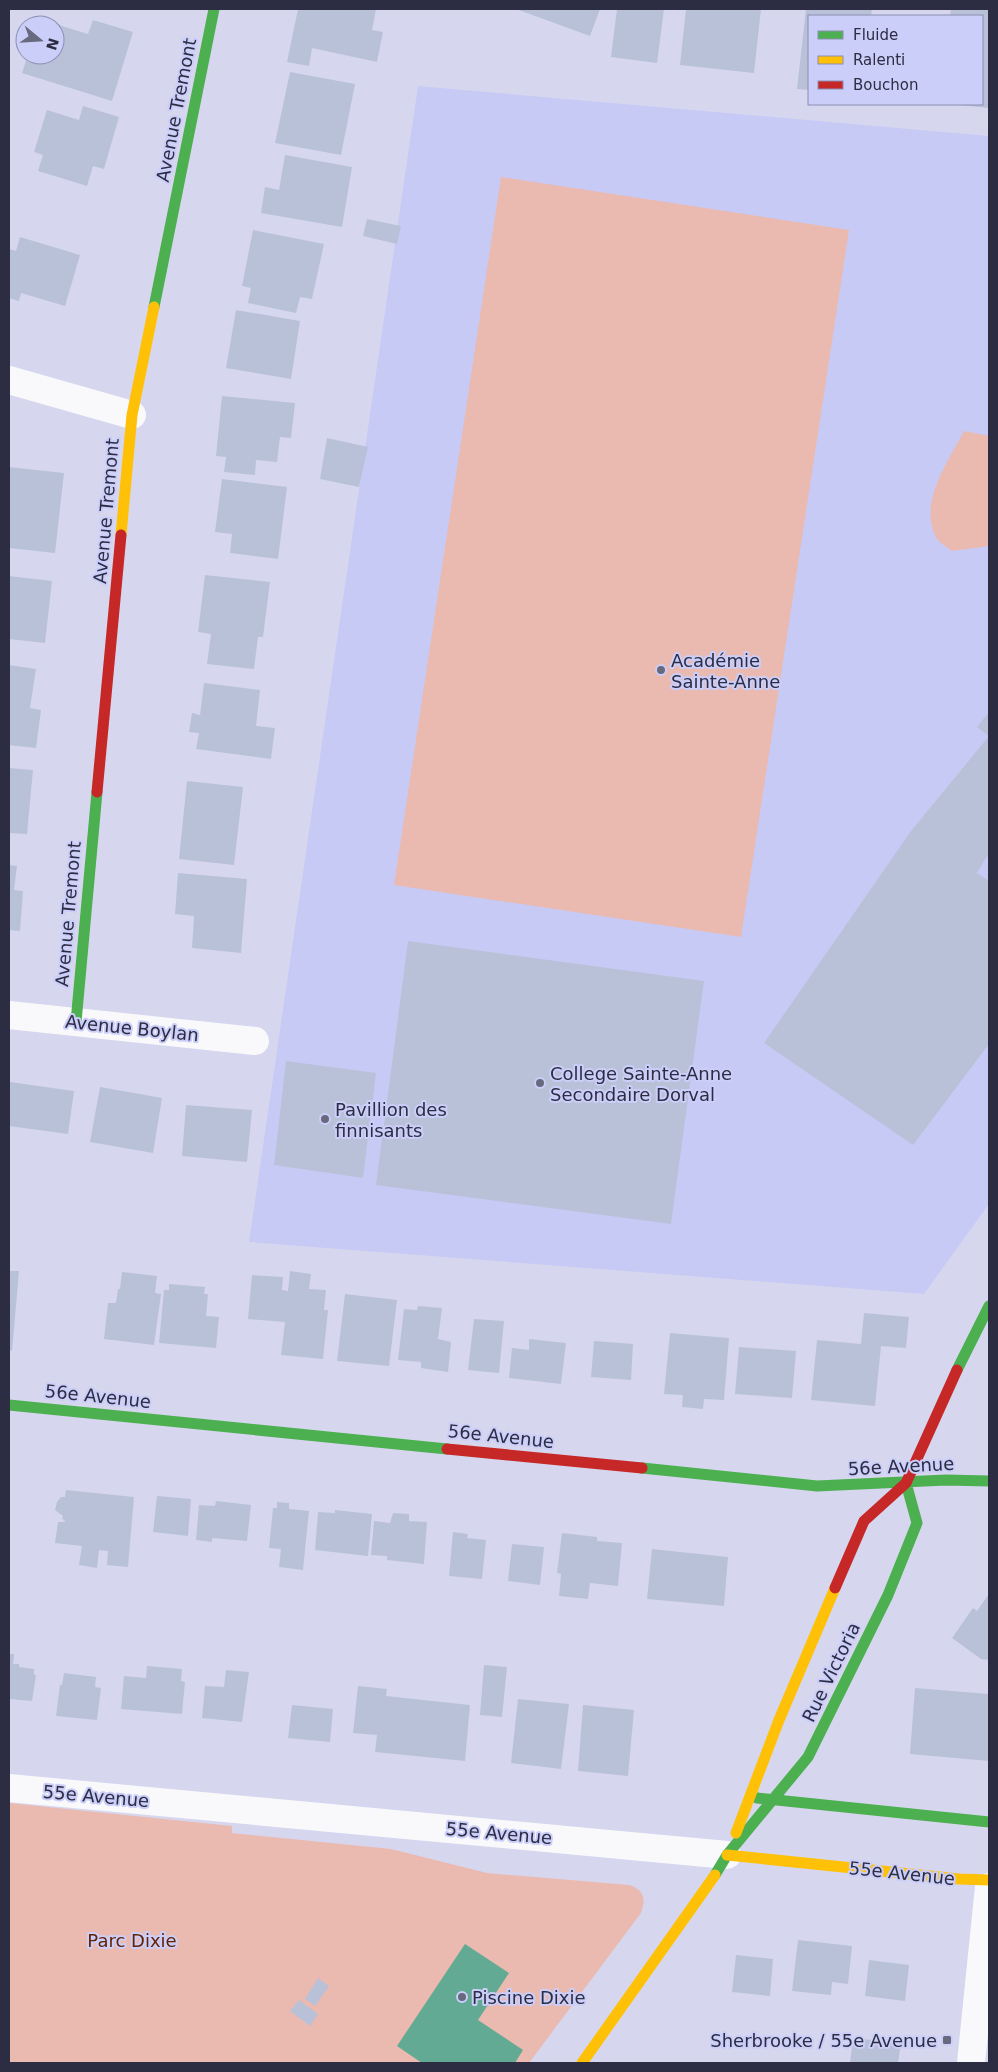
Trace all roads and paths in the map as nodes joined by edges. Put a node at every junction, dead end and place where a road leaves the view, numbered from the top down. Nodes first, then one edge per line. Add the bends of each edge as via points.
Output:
1 (214, 9) edge
2 (9, 380) edge
3 (132, 415) junction
4 (9, 1015) edge
5 (76, 1022) junction
6 (255, 1041) dead end
7 (989, 1306) edge
8 (9, 1404) edge
9 (989, 1481) edge
10 (906, 1483) junction
11 (9, 1788) edge
12 (749, 1798) junction
13 (772, 1800) junction
14 (989, 1822) edge
15 (727, 1855) junction
16 (989, 1880) edge
17 (989, 1887) edge
18 (582, 2063) edge
19 (971, 2063) edge

1 - 3 street, Avenue Tremont
2 - 3 street
3 - 5 street, Avenue Tremont
4 - 5 street, Avenue Boylan
5 - 6 street, Avenue Boylan
7 - 10 street, Rue Victoria
8 - 10 street, 56e Avenue via 817,1486
9 - 10 street, 56e Avenue
10 - 12 street, Rue Victoria via 864,1521
10 - 13 street, Rue Victoria via 917,1523 893,1585 808,1757
11 - 15 street, 55e Avenue
12 - 13 street
12 - 15 street, Rue Victoria
13 - 14 street
13 - 15 street, Rue Victoria
15 - 16 street, 55e Avenue
15 - 18 street, Rue Victoria
17 - 19 street

